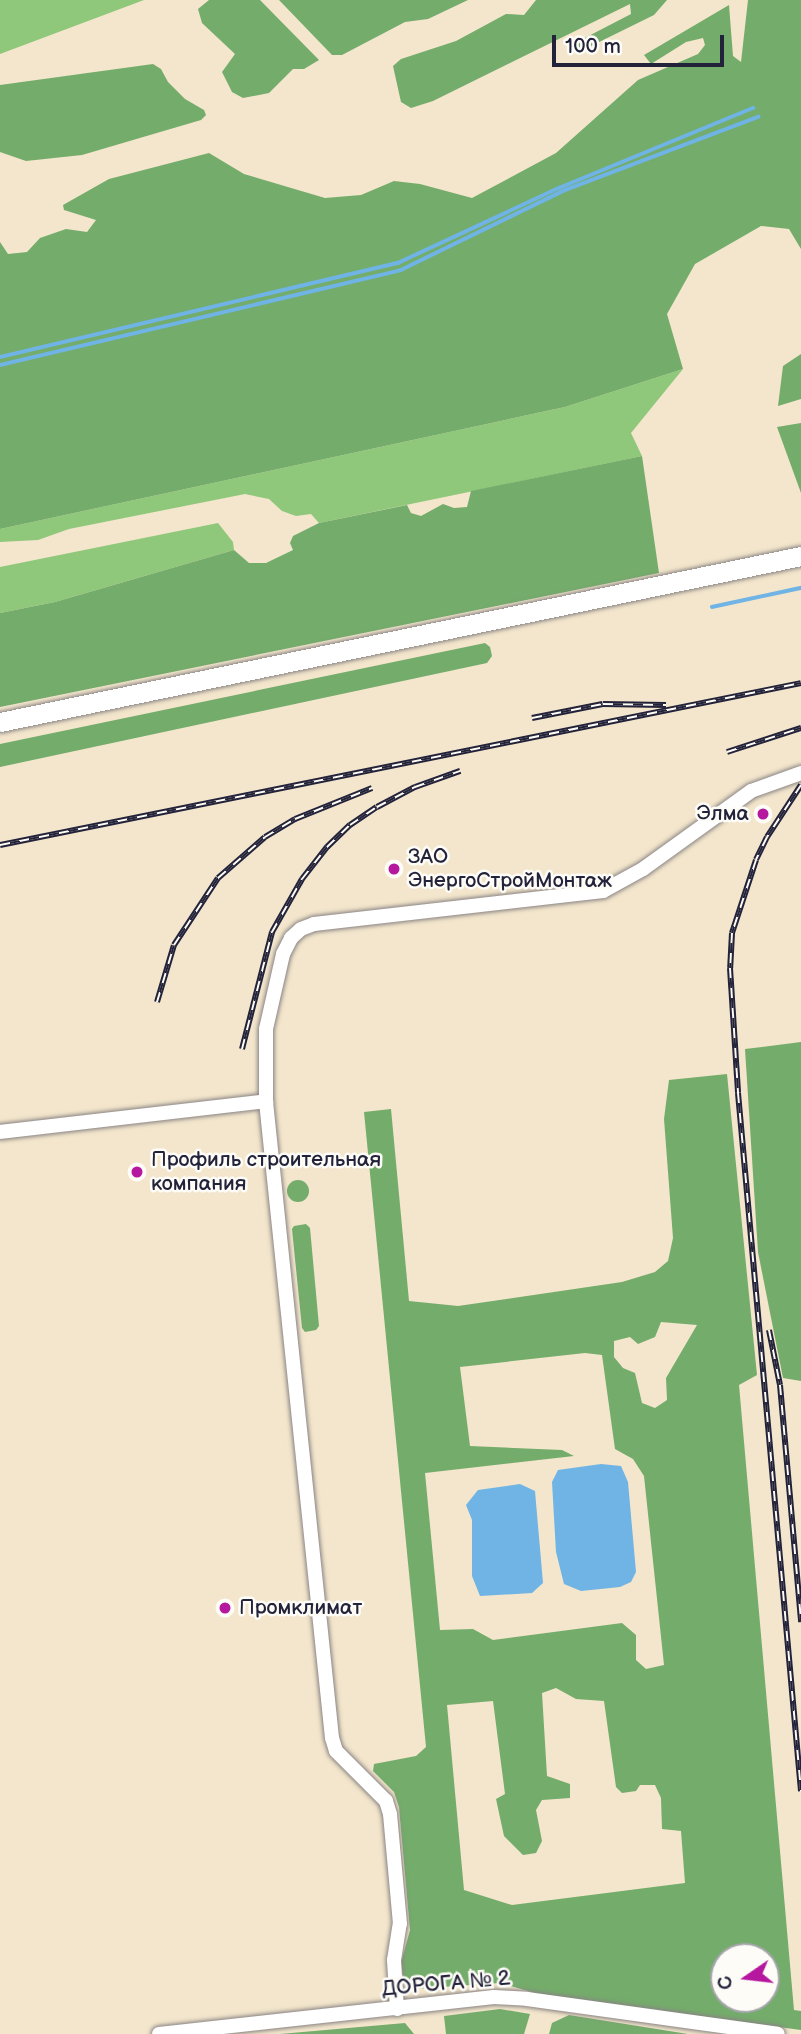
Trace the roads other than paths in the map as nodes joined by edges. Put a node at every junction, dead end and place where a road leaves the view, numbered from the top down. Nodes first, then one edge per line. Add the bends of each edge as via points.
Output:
1 (801, 556) edge
2 (0, 722) edge
3 (801, 773) edge
4 (267, 1101) junction
5 (0, 1132) edge
6 (397, 2009) junction
7 (159, 2034) edge
8 (778, 2034) edge

1 - 2 main road
3 - 4 street via 751,790 643,869 603,891 301,929 283,954 266,1029
4 - 5 street
4 - 6 street via 332,1738 335,1751 387,1801 400,1924 394,1960
6 - 7 street, ДОРОГА № 2
6 - 8 street, ДОРОГА № 2 via 494,1997 527,1999

